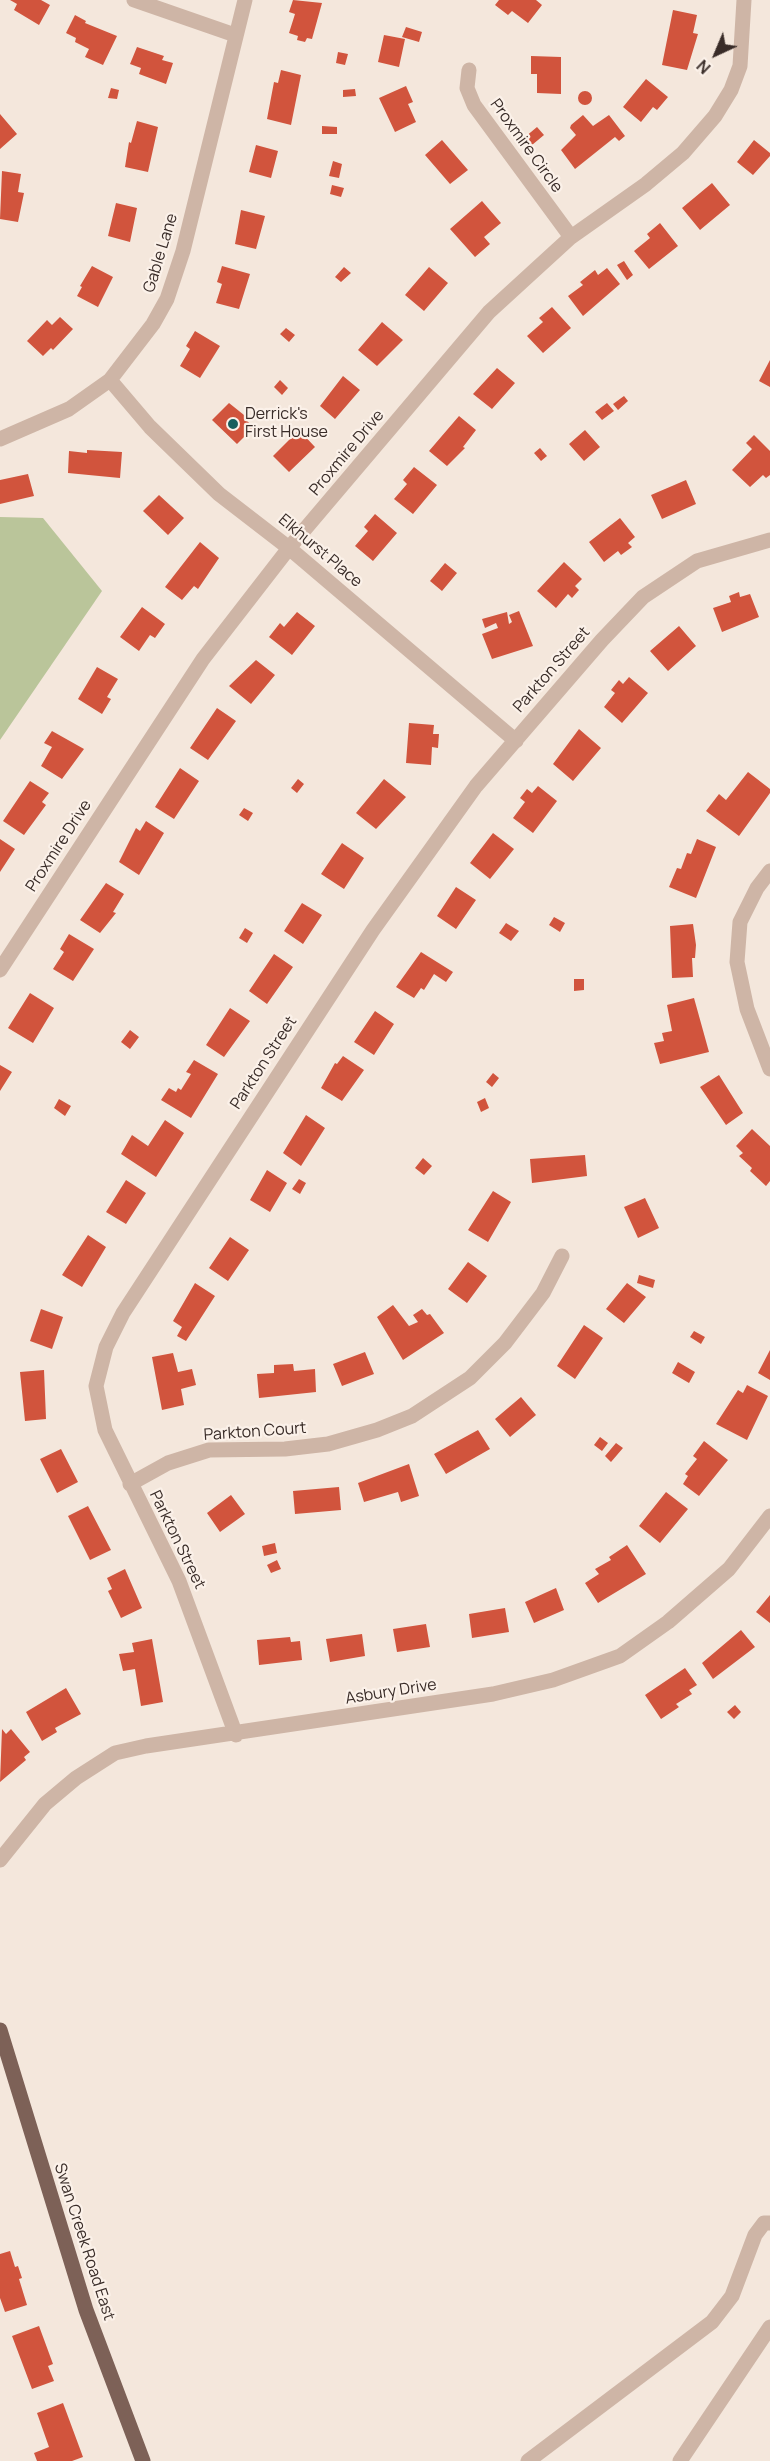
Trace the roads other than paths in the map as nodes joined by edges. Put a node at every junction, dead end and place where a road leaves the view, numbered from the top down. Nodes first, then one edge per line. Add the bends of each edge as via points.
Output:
1 (134, 0) edge
2 (245, 0) edge
3 (744, 0) edge
4 (235, 35) junction
5 (469, 70) dead end
6 (571, 237) junction
7 (110, 380) junction
8 (0, 439) edge
9 (770, 540) edge
10 (289, 548) junction
11 (516, 741) junction
12 (770, 871) edge
13 (0, 970) edge
14 (770, 1070) edge
15 (562, 1256) dead end
16 (130, 1484) junction
17 (770, 1516) edge
18 (236, 1735) junction
19 (0, 1860) edge
20 (0, 2030) edge
21 (770, 2223) edge
22 (770, 2327) edge
23 (143, 2461) edge
24 (528, 2461) edge
25 (680, 2461) edge

1 - 4 street
2 - 4 street, Gable Lane
3 - 6 street, Proxmire Drive via 740,66 715,116 683,153
4 - 7 street, Gable Lane via 183,251 167,298 146,334
5 - 6 street, Proxmire Circle via 468,88 474,105
6 - 10 street, Proxmire Drive via 489,312
7 - 8 street, Gable Lane via 69,409
7 - 10 street, Elkhurst Place via 150,427 219,494
9 - 11 street, Parkton Street via 697,561 643,597
10 - 11 street, Elkhurst Place
10 - 13 street, Proxmire Drive via 203,659
11 - 16 street, Parkton Street via 476,786 373,930 123,1313 106,1347 96,1386 105,1430
12 - 14 street via 740,922 737,962 747,1009
15 - 16 street, Parkton Court via 543,1293 505,1342 470,1378 412,1416 328,1444 208,1450 168,1463
16 - 18 street, Parkton Street via 179,1581
17 - 18 street, Asbury Drive via 729,1569 698,1598 620,1656 493,1694
18 - 19 street, Asbury Drive via 115,1753 45,1804
20 - 23 main road, Swan Creek Road East via 86,2310
21 - 24 street via 764,2223 755,2235 732,2296 712,2322
22 - 25 street

